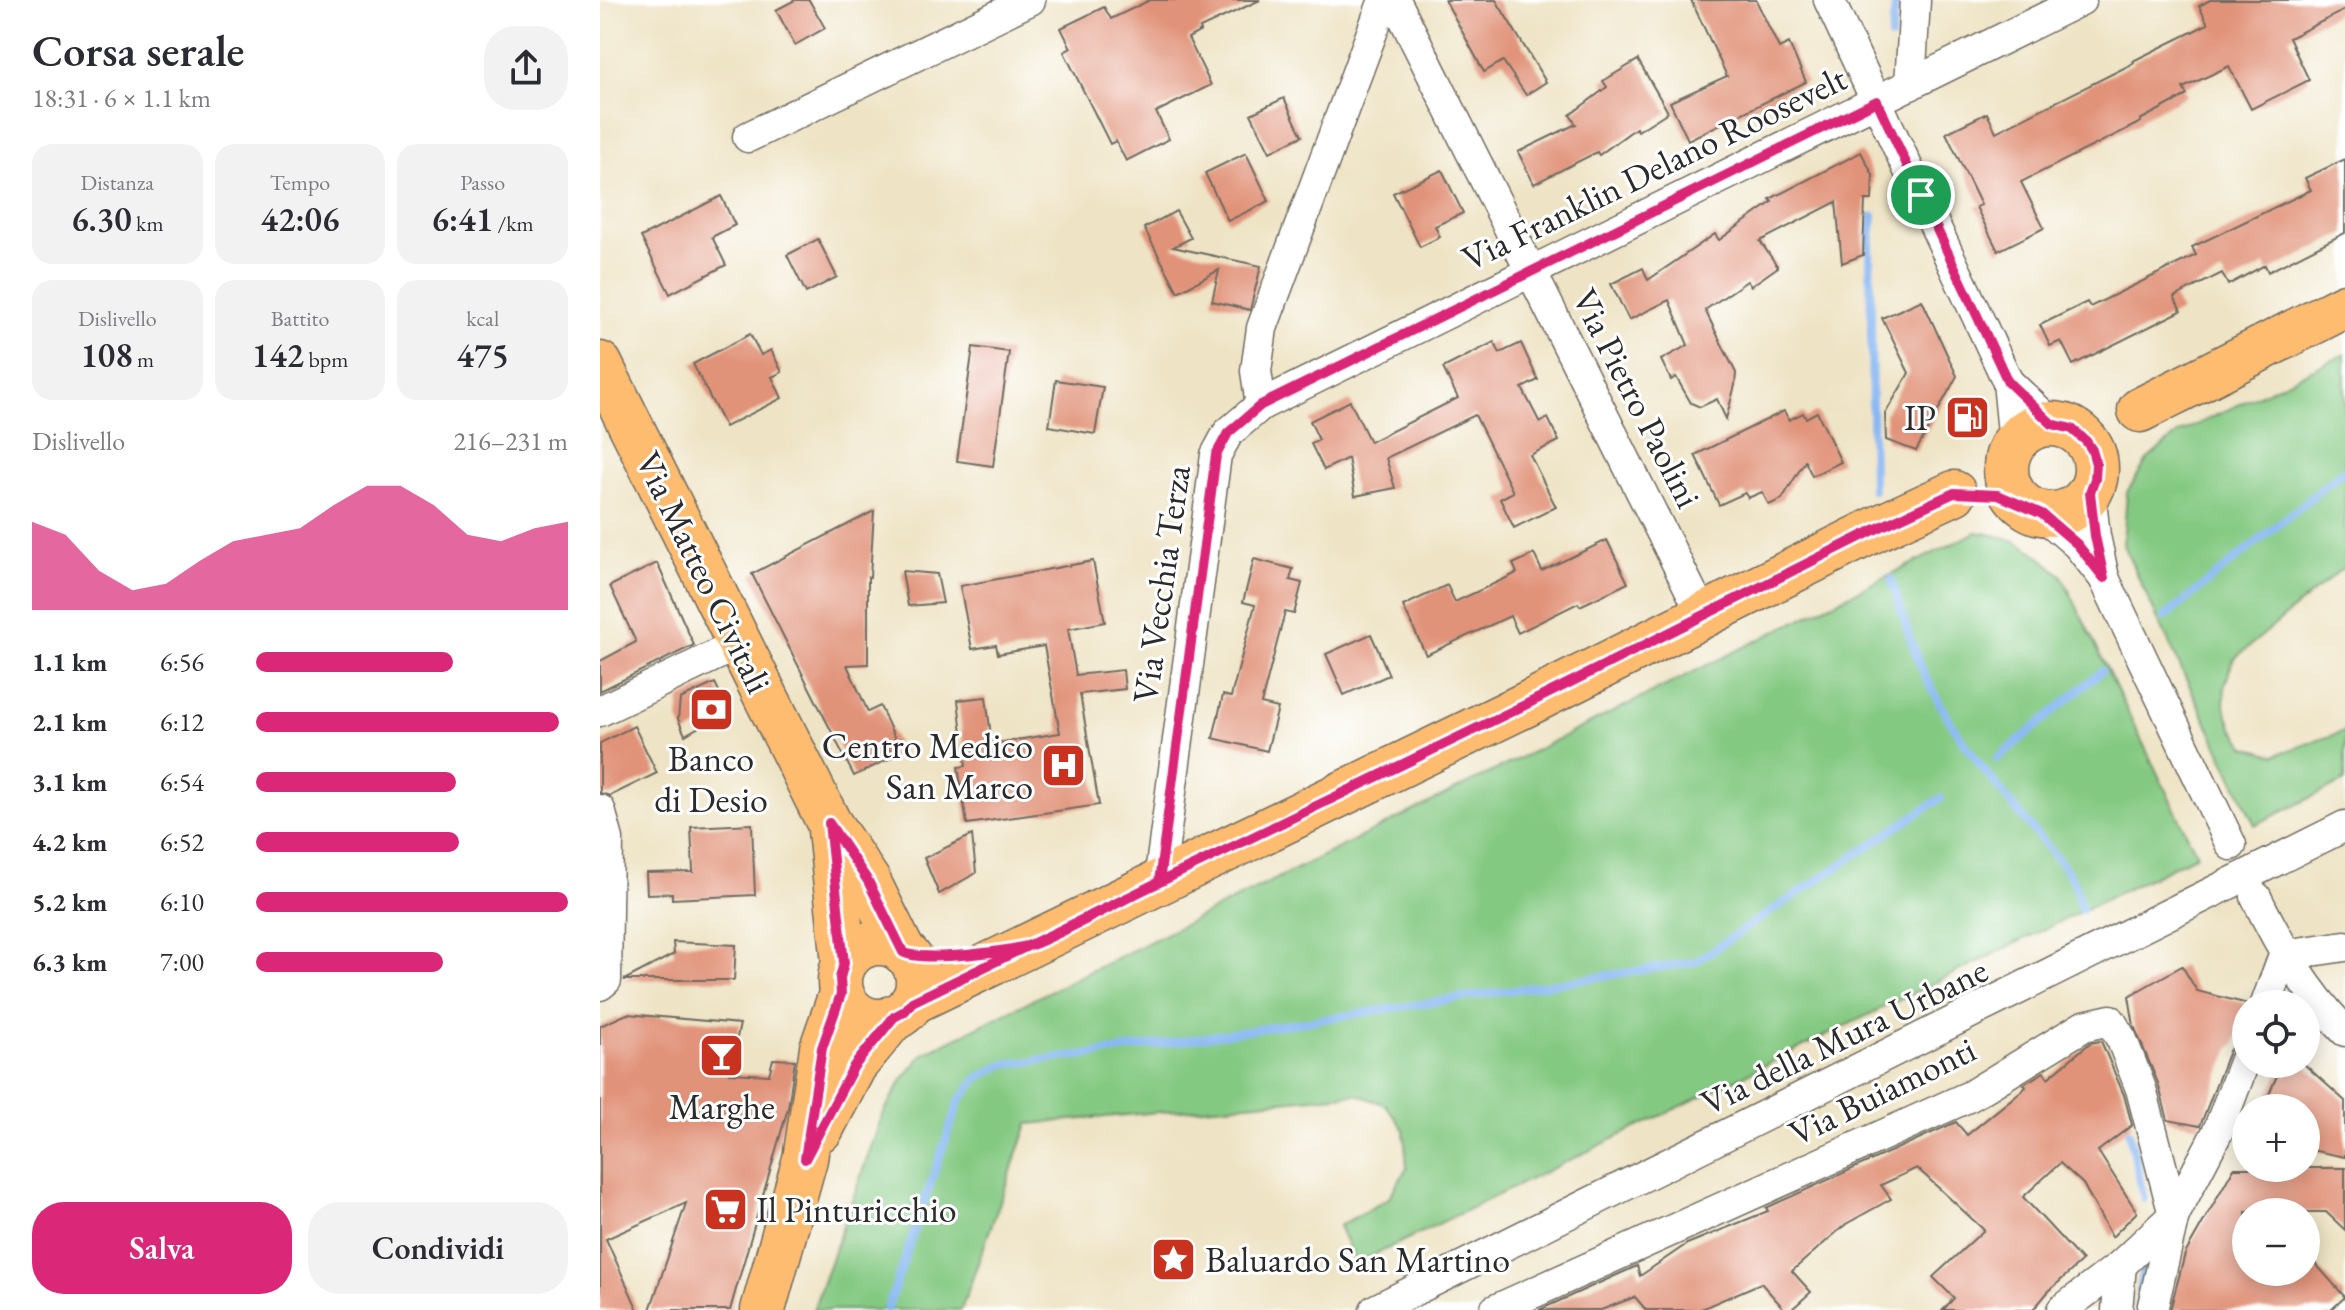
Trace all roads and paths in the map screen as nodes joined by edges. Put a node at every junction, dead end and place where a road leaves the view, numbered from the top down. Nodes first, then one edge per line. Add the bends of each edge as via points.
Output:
1 (1384, 0) edge
2 (1395, 0) edge
3 (1829, 0) edge
4 (1915, 0) edge
5 (2081, 0) edge
6 (1019, 2) edge
7 (1910, 85) junction
8 (1877, 101) junction
9 (748, 137) dead end
10 (1530, 270) junction
11 (2345, 306) edge
12 (600, 364) edge
13 (1261, 405) junction
14 (2140, 410) junction
15 (2034, 435) junction
16 (2092, 483) junction
17 (1954, 493) junction
18 (2034, 510) junction
19 (2104, 578) junction
20 (1703, 615) junction
21 (739, 644) junction
22 (600, 711) edge
23 (600, 810) edge
24 (829, 823) junction
25 (2345, 826) edge
26 (2231, 845) dead end
27 (1159, 882) junction
28 (2256, 897) dead end
29 (1033, 944) junction
30 (2345, 946) edge
31 (906, 953) junction
32 (2284, 955) junction
33 (843, 978) junction
34 (600, 985) edge
35 (2271, 990) edge
36 (903, 1010) junction
37 (2345, 1031) edge
38 (2238, 1078) edge
39 (805, 1159) junction
40 (2174, 1215) junction
41 (2121, 1265) junction
42 (763, 1310) edge
43 (1375, 1310) edge
44 (1495, 1310) edge
45 (2062, 1310) edge
46 (2117, 1310) edge
47 (2152, 1310) edge

1 - 13 street via 1262,328 1256,371
2 - 10 street, Via Pietro Paolini
3 - 8 street
4 - 7 street
5 - 7 street, Via Franklin Delano Roosevelt
6 - 9 street
7 - 8 street, Via Franklin Delano Roosevelt
8 - 10 street, Via Franklin Delano Roosevelt
8 - 15 street
10 - 13 street, Via Franklin Delano Roosevelt
10 - 20 street, Via Pietro Paolini
11 - 14 main road
12 - 21 main road, Via Matteo Civitali
13 - 27 street, Via Vecchia Terza via 1228,433 1216,455
14 - 15 main road
14 - 16 main road
15 - 16 main road via 2072,429 2086,441 2096,464
15 - 17 main road
15 - 18 main road via 2005,464 2011,492
16 - 18 main road via 2080,503 2067,511
16 - 19 street
17 - 18 main road via 1998,495
17 - 20 main road
18 - 19 street via 2077,544
19 - 26 street
20 - 27 main road
21 - 22 street
21 - 24 main road, Via Matteo Civitali
23 - 34 street via 608,839 606,980
24 - 31 main road, Via Matteo Civitali
24 - 33 main road, Via Matteo Civitali
25 - 43 street, Via della Mura Urbane
27 - 29 main road
28 - 32 street
29 - 31 main road via 931,958
29 - 36 main road
30 - 32 street
31 - 33 main road via 891,944 873,943 856,950
31 - 36 main road via 918,978
32 - 35 street
32 - 37 street
33 - 36 main road via 847,1006 863,1018 882,1021
33 - 39 main road via 822,1048
36 - 39 main road via 854,1066
38 - 40 street via 2218,1131
39 - 42 main road
40 - 41 street
40 - 44 street, Via Buiamonti via 2141,1089 2110,1020 2084,1026 1970,1096
40 - 47 street
41 - 45 street
41 - 46 street

